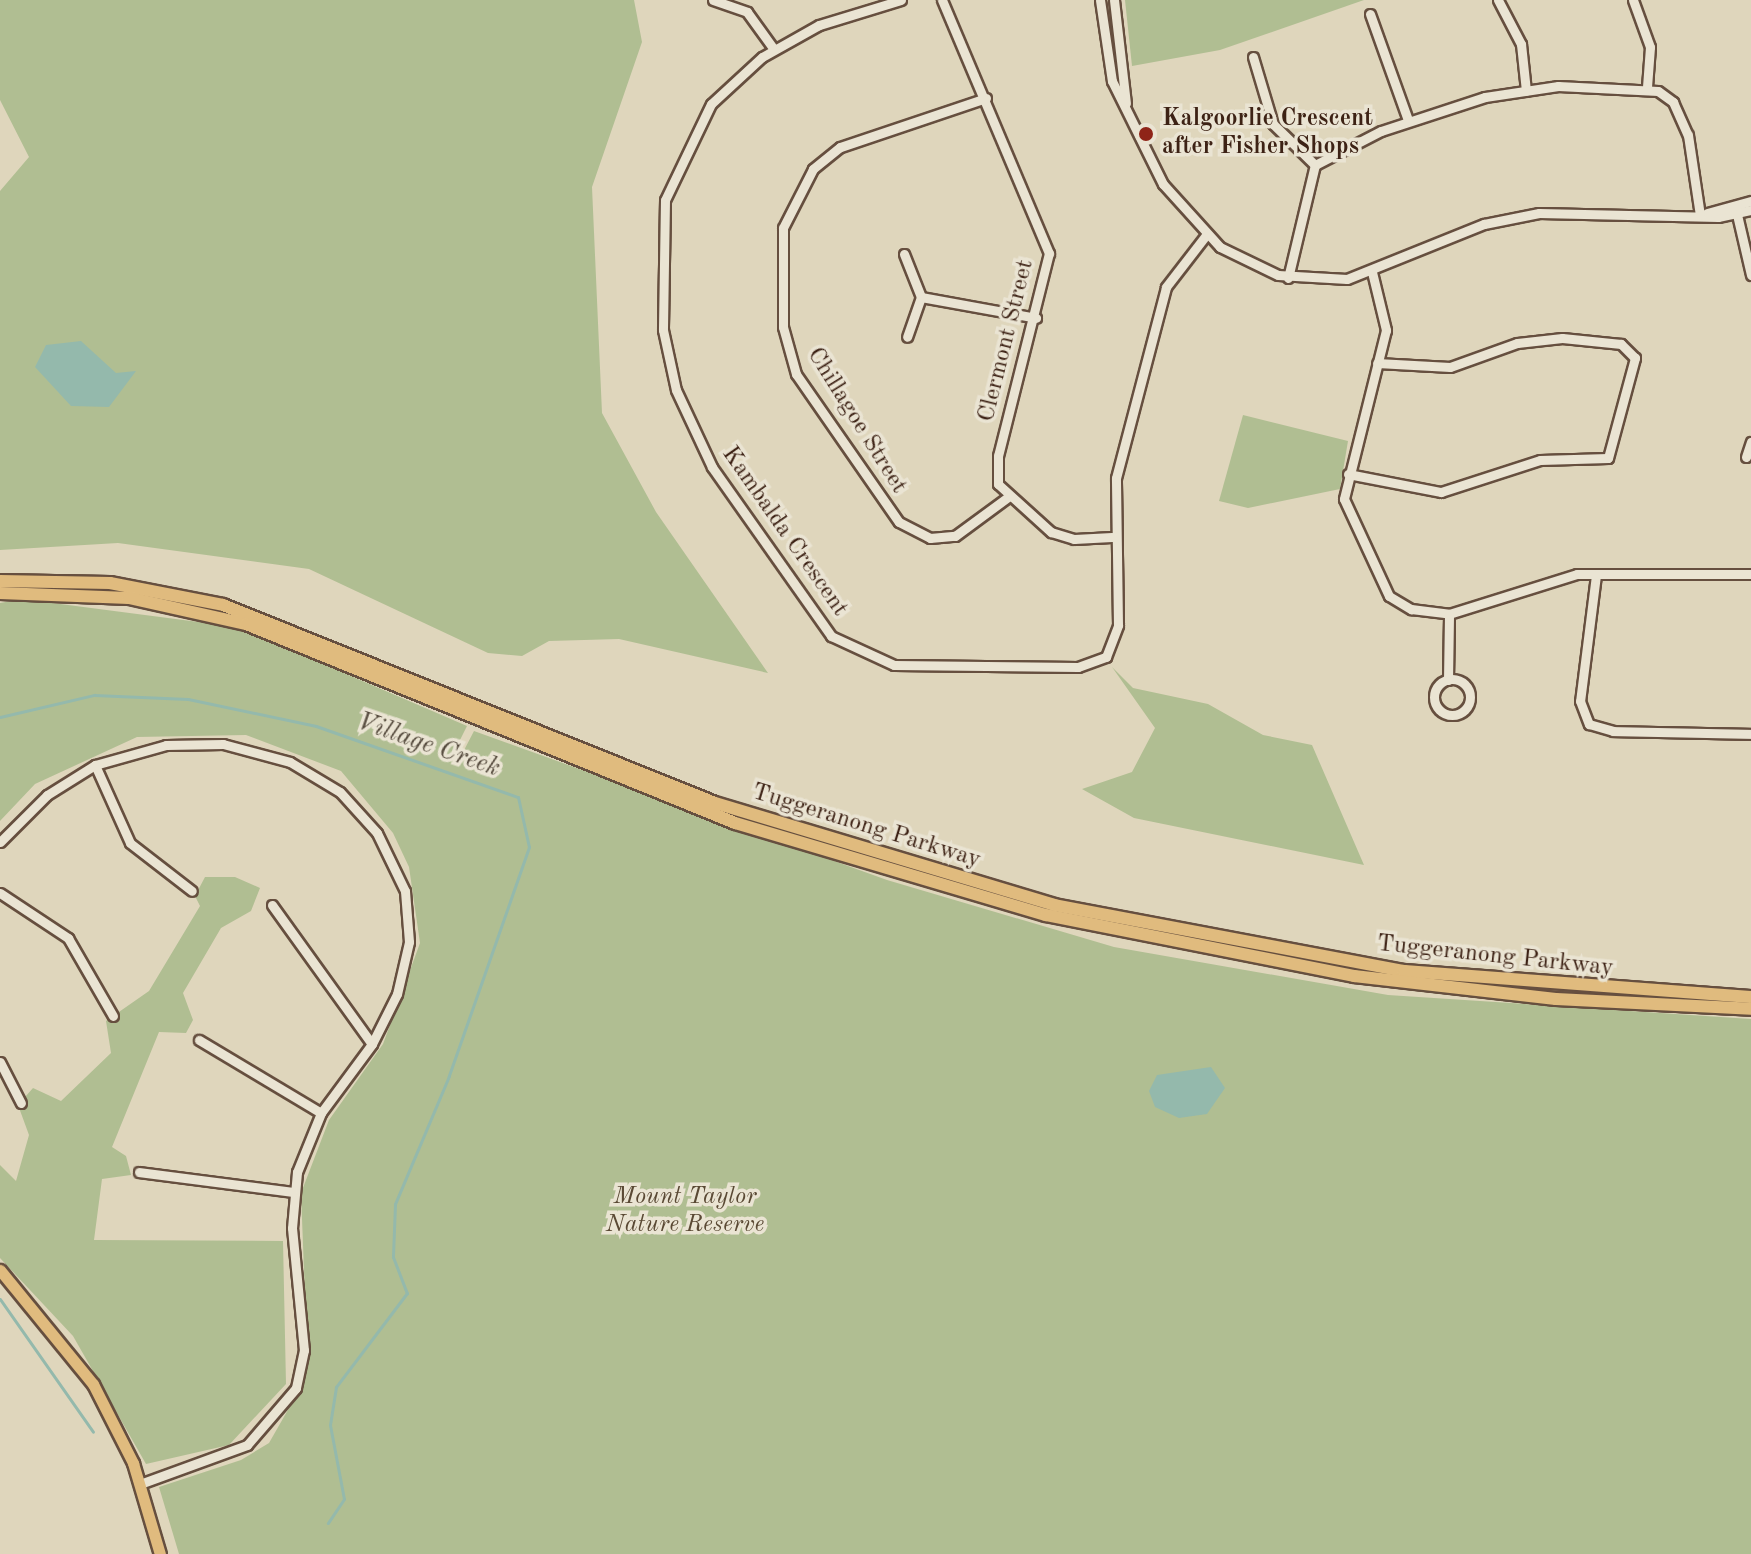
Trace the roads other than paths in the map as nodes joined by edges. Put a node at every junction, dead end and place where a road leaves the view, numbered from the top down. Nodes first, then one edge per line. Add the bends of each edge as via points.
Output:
1 (713, 0) edge
2 (901, 0) edge
3 (942, 0) edge
4 (1100, 0) edge
5 (1114, 0) edge
6 (1498, 0) edge
7 (1633, 0) edge
8 (1370, 14) dead end
9 (773, 48) junction
10 (1253, 57) dead end
11 (1647, 87) junction
12 (1526, 91) junction
13 (986, 98) junction
14 (1127, 111) junction
15 (1408, 120) junction
16 (1315, 165) junction
17 (1751, 201) edge
18 (1736, 210) junction
19 (1751, 210) edge
20 (1700, 215) junction
21 (1206, 235) junction
22 (904, 254) dead end
23 (1372, 272) junction
24 (1751, 275) edge
25 (1288, 278) junction
26 (921, 297) junction
27 (1036, 318) junction
28 (907, 337) dead end
29 (1377, 363) junction
30 (1751, 442) edge
31 (1746, 457) dead end
32 (1348, 474) junction
33 (1008, 497) junction
34 (1112, 537) junction
35 (1751, 574) edge
36 (1596, 575) junction
37 (0, 581) edge
38 (0, 593) edge
39 (1449, 614) junction
40 (1448, 680) dead end
41 (1751, 734) edge
42 (95, 765) junction
43 (0, 842) edge
44 (192, 891) dead end
45 (0, 893) edge
46 (272, 905) dead end
47 (1751, 997) edge
48 (1751, 1009) edge
49 (113, 1016) dead end
50 (199, 1040) dead end
51 (372, 1044) junction
52 (0, 1062) edge
53 (21, 1103) dead end
54 (321, 1113) junction
55 (139, 1172) dead end
56 (293, 1192) junction
57 (0, 1270) edge
58 (140, 1484) junction
59 (160, 1554) edge

1 - 9 street via 747,12
2 - 9 street, Kambalda Crescent
3 - 13 street, Clermont Street
4 - 14 street via 1103,46
5 - 14 street
6 - 12 street via 1521,44
7 - 11 street via 1650,47
8 - 15 street
9 - 34 street, Kambalda Crescent via 711,104 674,172 661,254 663,330 676,390 712,467 812,615 856,653 894,665 1095,664 1116,639
10 - 16 street via 1273,124
11 - 12 street
11 - 20 street via 1669,98 1683,120
12 - 15 street
13 - 27 street, Clermont Street via 1049,253
13 - 33 street, Chillagoe Street via 840,147 813,169 783,228 783,327 796,374 899,522 930,538 955,536
14 - 21 street via 1163,184
15 - 16 street
16 - 25 street
17 - 18 street
18 - 19 street
18 - 20 street
18 - 24 street
20 - 23 street via 1580,210 1510,218
21 - 25 street via 1238,258
21 - 34 street, Kambalda Crescent via 1166,287 1116,478
22 - 26 street
23 - 25 street via 1323,281
23 - 29 street via 1386,330
26 - 27 street
26 - 28 street
27 - 33 street, Clermont Street via 998,456 996,476
29 - 32 street
29 - 32 street via 1450,367 1517,343 1562,338 1621,344 1635,358 1608,458 1540,460 1441,492 1417,493
30 - 31 street
32 - 39 street via 1345,515 1378,584 1401,605
33 - 34 street via 1062,536
35 - 36 street
36 - 39 street via 1537,583
36 - 41 street via 1580,701 1589,724 1613,731
37 - 47 highway, Tuggeranong Parkway via 110,583 223,605 715,803 1054,905 1404,971
38 - 48 highway, Tuggeranong Parkway via 129,598 246,624 735,823 1046,915 1381,979
39 - 40 street
42 - 43 street via 47,795
42 - 44 street via 130,843
42 - 51 street via 166,745 250,749 316,776 360,811 398,870 409,916 401,981
45 - 49 street via 68,938
46 - 51 street
50 - 54 street
51 - 54 street
52 - 53 street
54 - 56 street
55 - 56 street
56 - 58 street via 304,1350 296,1388 272,1423 237,1451
57 - 58 main road via 93,1384
58 - 59 main road

